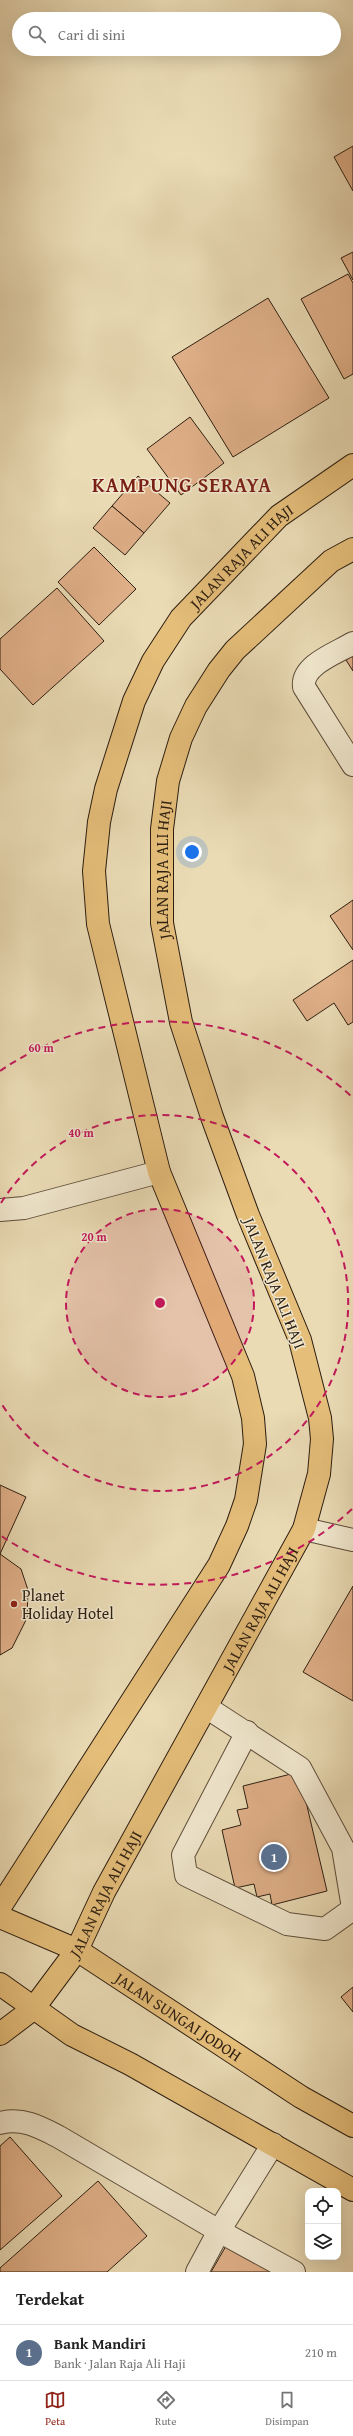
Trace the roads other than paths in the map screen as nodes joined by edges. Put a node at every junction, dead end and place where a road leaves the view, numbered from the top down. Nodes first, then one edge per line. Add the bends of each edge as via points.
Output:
1 (353, 465) edge
2 (353, 548) edge
3 (353, 643) edge
4 (353, 765) edge
5 (159, 1172) junction
6 (0, 1210) edge
7 (304, 1529) junction
8 (353, 1540) edge
9 (206, 1707) junction
10 (248, 1732) junction
11 (0, 1906) edge
12 (353, 1908) edge
13 (0, 1917) edge
14 (77, 1950) junction
15 (0, 1984) edge
16 (34, 2009) junction
17 (0, 2034) edge
18 (0, 2123) edge
19 (353, 2126) edge
20 (273, 2144) junction
21 (353, 2190) edge
22 (219, 2231) junction
23 (197, 2272) edge
24 (294, 2272) edge

1 - 5 main road, JALAN RAJA ALI HAJI via 279,516 181,618 154,661 134,701 106,789 99,822 94,872 98,924
2 - 7 main road, JALAN RAJA ALI HAJI via 331,561 235,650 219,670 196,706 181,738 168,781 162,829 162,923 181,1022 243,1201 300,1340 320,1418 322,1439 319,1474
3 - 4 street via 310,668 303,680 304,687
5 - 6 street via 24,1208
5 - 11 main road, JALAN RAJA ALI HAJI via 243,1376 253,1418 255,1444 246,1500 219,1566
7 - 8 street
7 - 9 main road, JALAN RAJA ALI HAJI
9 - 10 street
9 - 14 main road, JALAN RAJA ALI HAJI via 104,1892
10 - 12 street via 300,1768 343,1848
10 - 12 street via 183,1855 186,1874 287,1924 325,1929
13 - 14 main road, JALAN SUNGAI JODOH
14 - 16 main road, JALAN RAJA ALI HAJI
14 - 19 main road, JALAN SUNGAI JODOH via 301,2097
15 - 16 main road
16 - 17 main road, JALAN RAJA ALI HAJI
16 - 20 main road via 72,2035 130,2064
18 - 22 street via 9,2120 35,2124
20 - 21 main road
20 - 22 street
22 - 23 street
22 - 24 street

